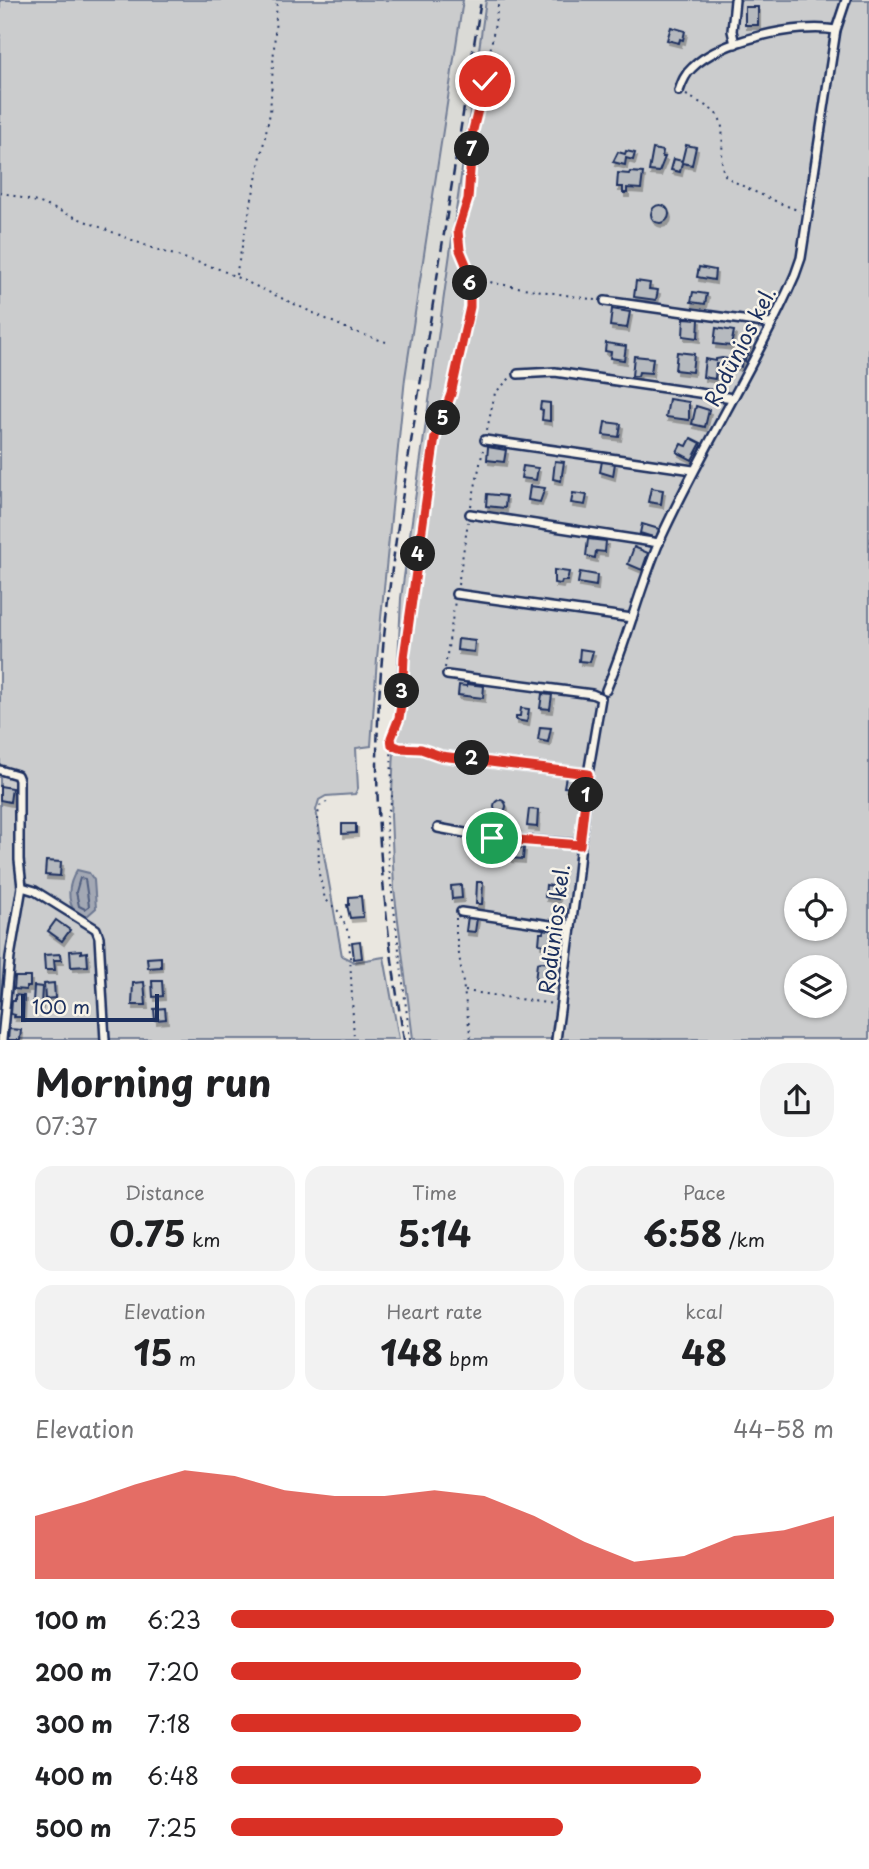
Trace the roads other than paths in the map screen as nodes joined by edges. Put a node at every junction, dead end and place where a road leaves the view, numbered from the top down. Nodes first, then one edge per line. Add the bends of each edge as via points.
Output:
1 (735, 0) edge
2 (846, 0) edge
3 (836, 30) junction
4 (735, 44) junction
5 (679, 91) road end
6 (605, 301) road end
7 (771, 324) junction
8 (518, 374) dead end
9 (733, 398) junction
10 (485, 440) dead end
11 (693, 470) junction
12 (470, 514) dead end
13 (659, 543) junction
14 (456, 594) dead end
15 (632, 618) junction
16 (447, 675) dead end
17 (606, 690) dead end
18 (441, 756) road end
19 (0, 770) edge
20 (588, 774) junction
21 (438, 828) dead end
22 (580, 845) junction
23 (22, 887) junction
24 (461, 912) road end
25 (571, 928) junction
26 (2, 1040) edge
27 (105, 1040) edge
28 (556, 1040) edge

1 - 4 street
2 - 3 street, Rodūnios kel.
3 - 4 street via 778,33
3 - 7 street, Rodūnios kel. via 801,258
4 - 5 street via 694,66
6 - 7 street
7 - 9 street, Rodūnios kel.
8 - 9 street via 555,372
9 - 11 street, Rodūnios kel.
10 - 11 street
11 - 13 street, Rodūnios kel.
12 - 13 street
13 - 15 street, Rodūnios kel.
14 - 15 street
15 - 17 street, Rodūnios kel.
16 - 20 street, Rodūnios kel. via 601,698
18 - 20 street
19 - 23 street via 19,780
20 - 22 street, Rodūnios kel.
21 - 22 street via 492,838
22 - 25 street, Rodūnios kel.
23 - 26 street
23 - 27 street via 96,929
24 - 25 street
25 - 28 street, Rodūnios kel.

